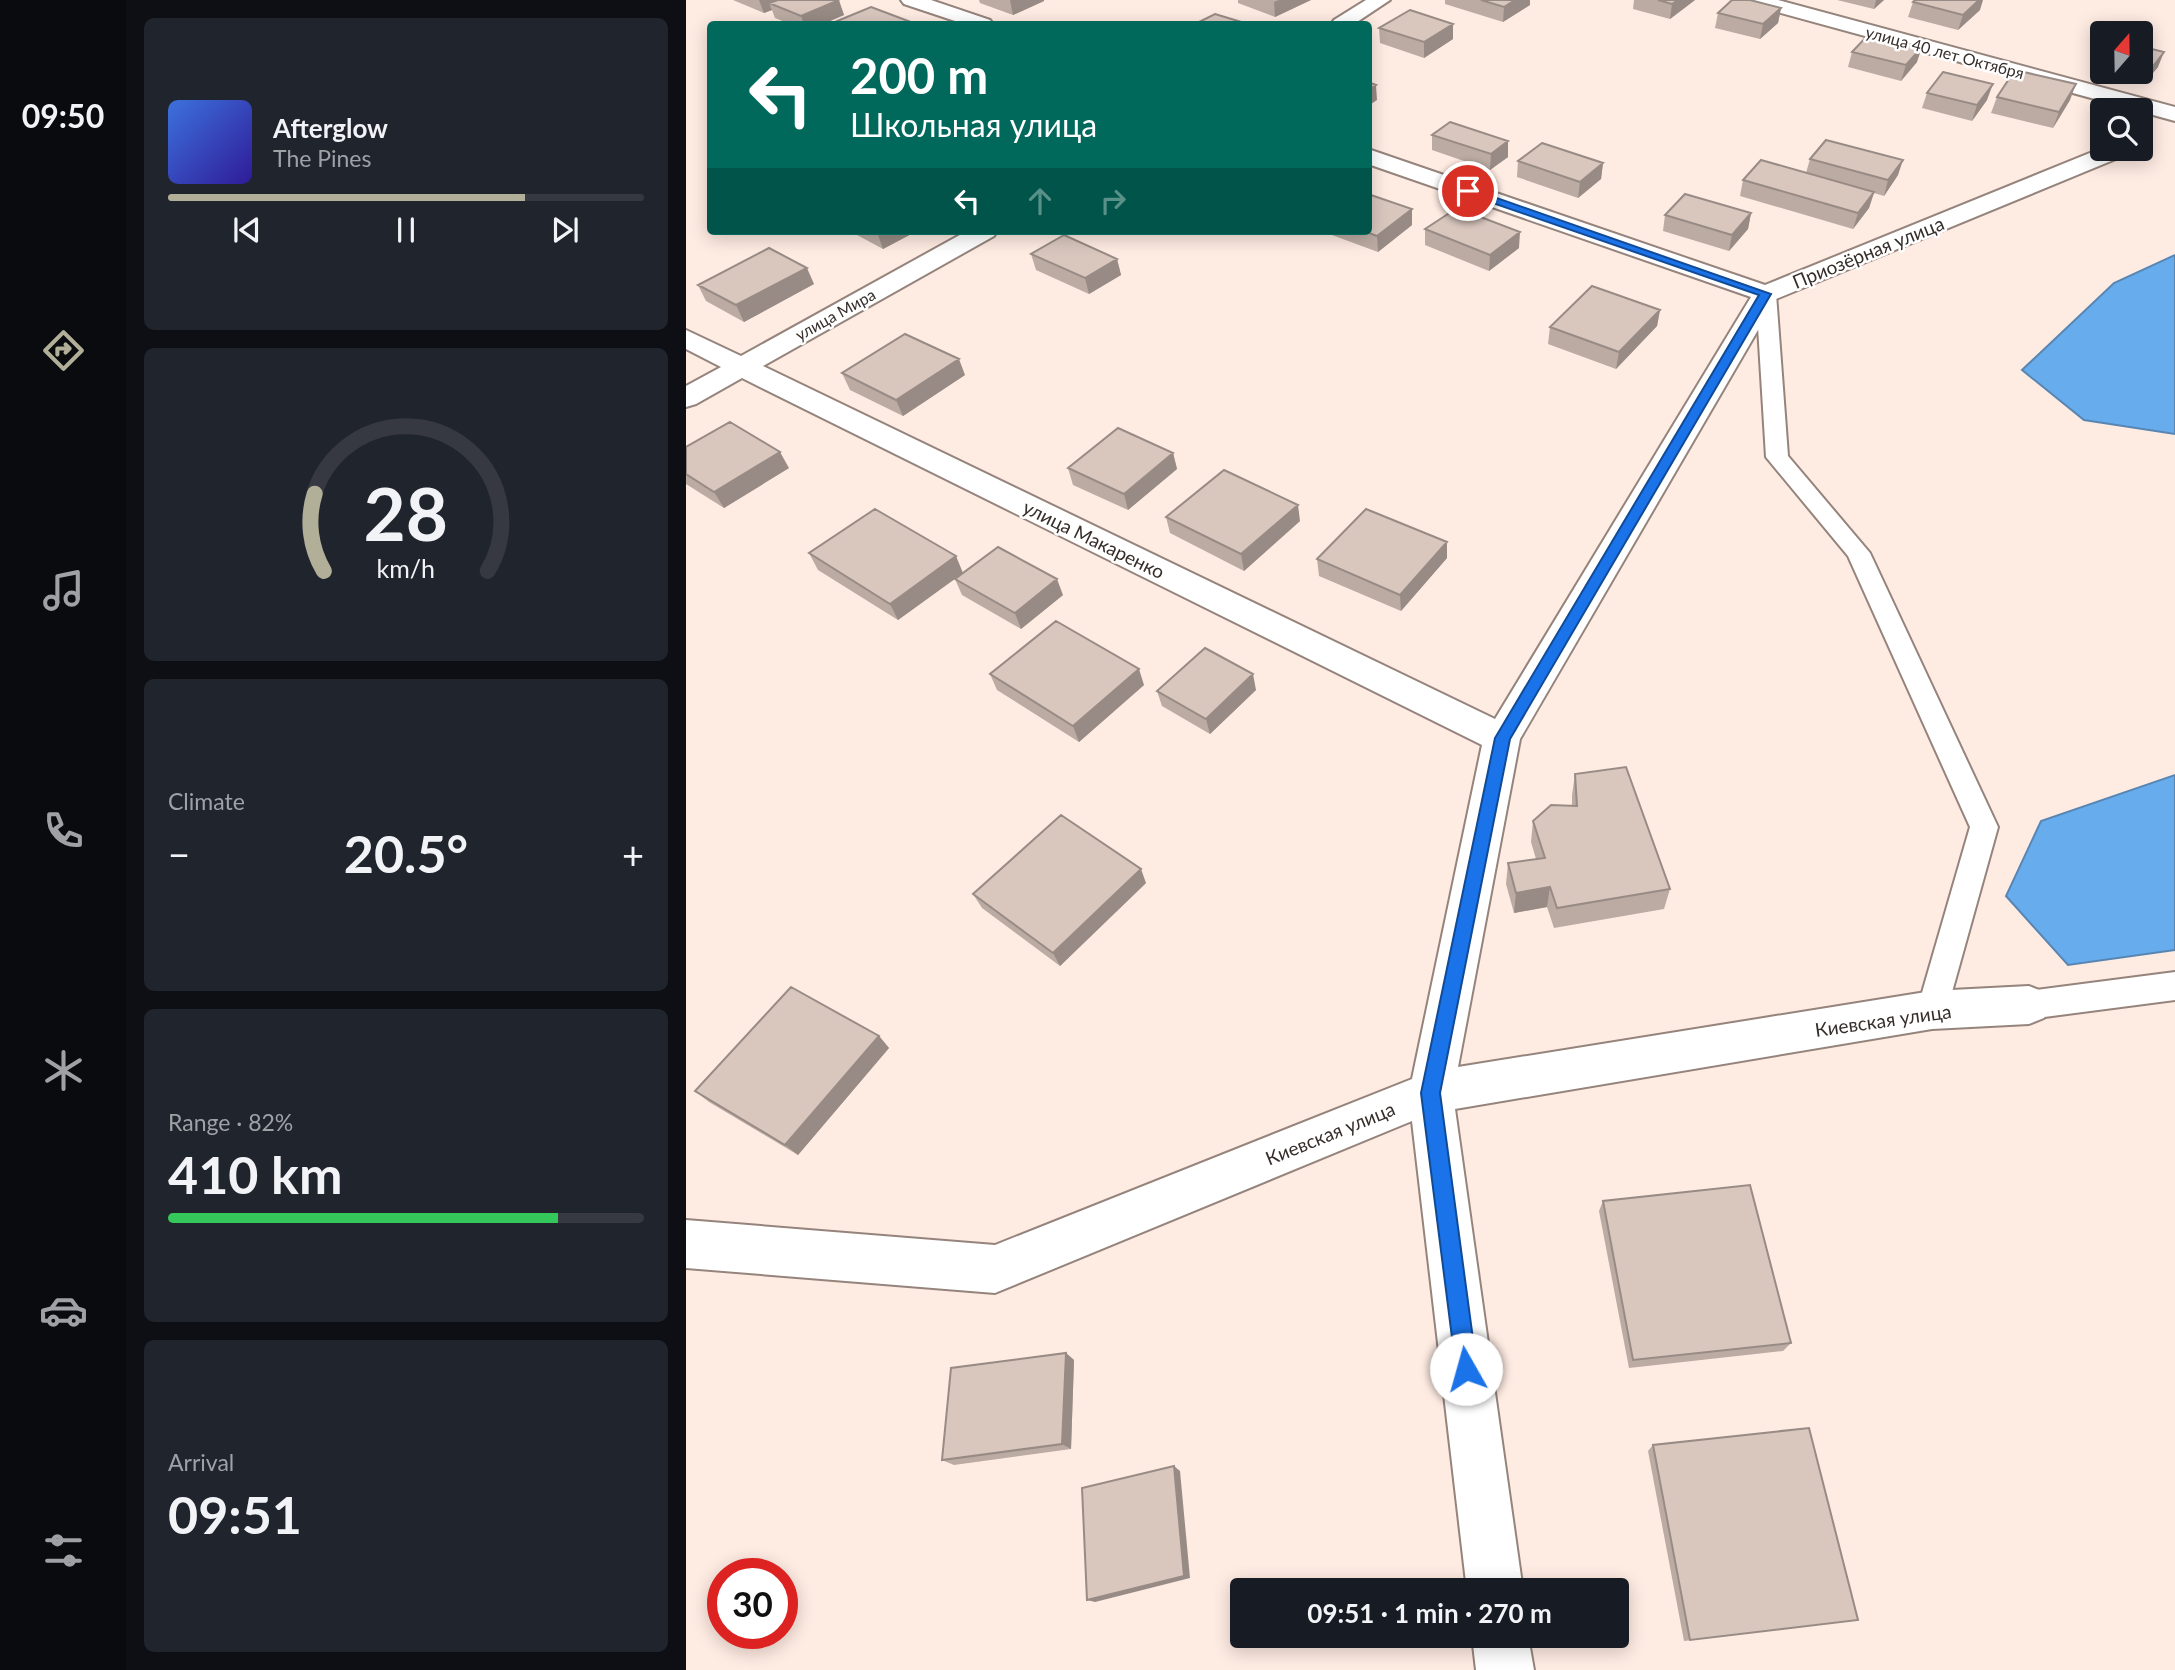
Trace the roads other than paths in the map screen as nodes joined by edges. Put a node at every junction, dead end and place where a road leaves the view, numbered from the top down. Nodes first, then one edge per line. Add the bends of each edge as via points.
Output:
1 (911, 0) edge
2 (1380, 0) edge
3 (1755, 0) edge
4 (974, 21) edge
5 (1346, 21) edge
6 (2171, 124) edge
7 (1372, 157) edge
8 (2091, 161) edge
9 (978, 235) edge
10 (1766, 294) junction
11 (686, 338) edge
12 (740, 366) junction
13 (686, 398) edge
14 (1503, 738) junction
15 (2175, 986) edge
16 (2029, 1005) joint
17 (1933, 1010) junction
18 (1431, 1093) junction
19 (686, 1244) edge
20 (1492, 1578) edge
21 (1502, 1648) edge
22 (1505, 1670) edge

1 - 4 street
2 - 5 street
3 - 6 street, улица 40 лет Октября
7 - 10 street
8 - 10 street, Приозёрная улица
9 - 12 street, улица Мира
10 - 14 street
10 - 17 lane via 1777,457 1858,553 1984,827
11 - 12 street, улица Макаренко
12 - 13 street, улица Мира
12 - 14 street, улица Макаренко
14 - 18 street
15 - 16 lane
16 - 17 street, Киевская улица
17 - 18 street, Киевская улица
18 - 19 street, Киевская улица via 995,1269
18 - 20 street
21 - 22 street

